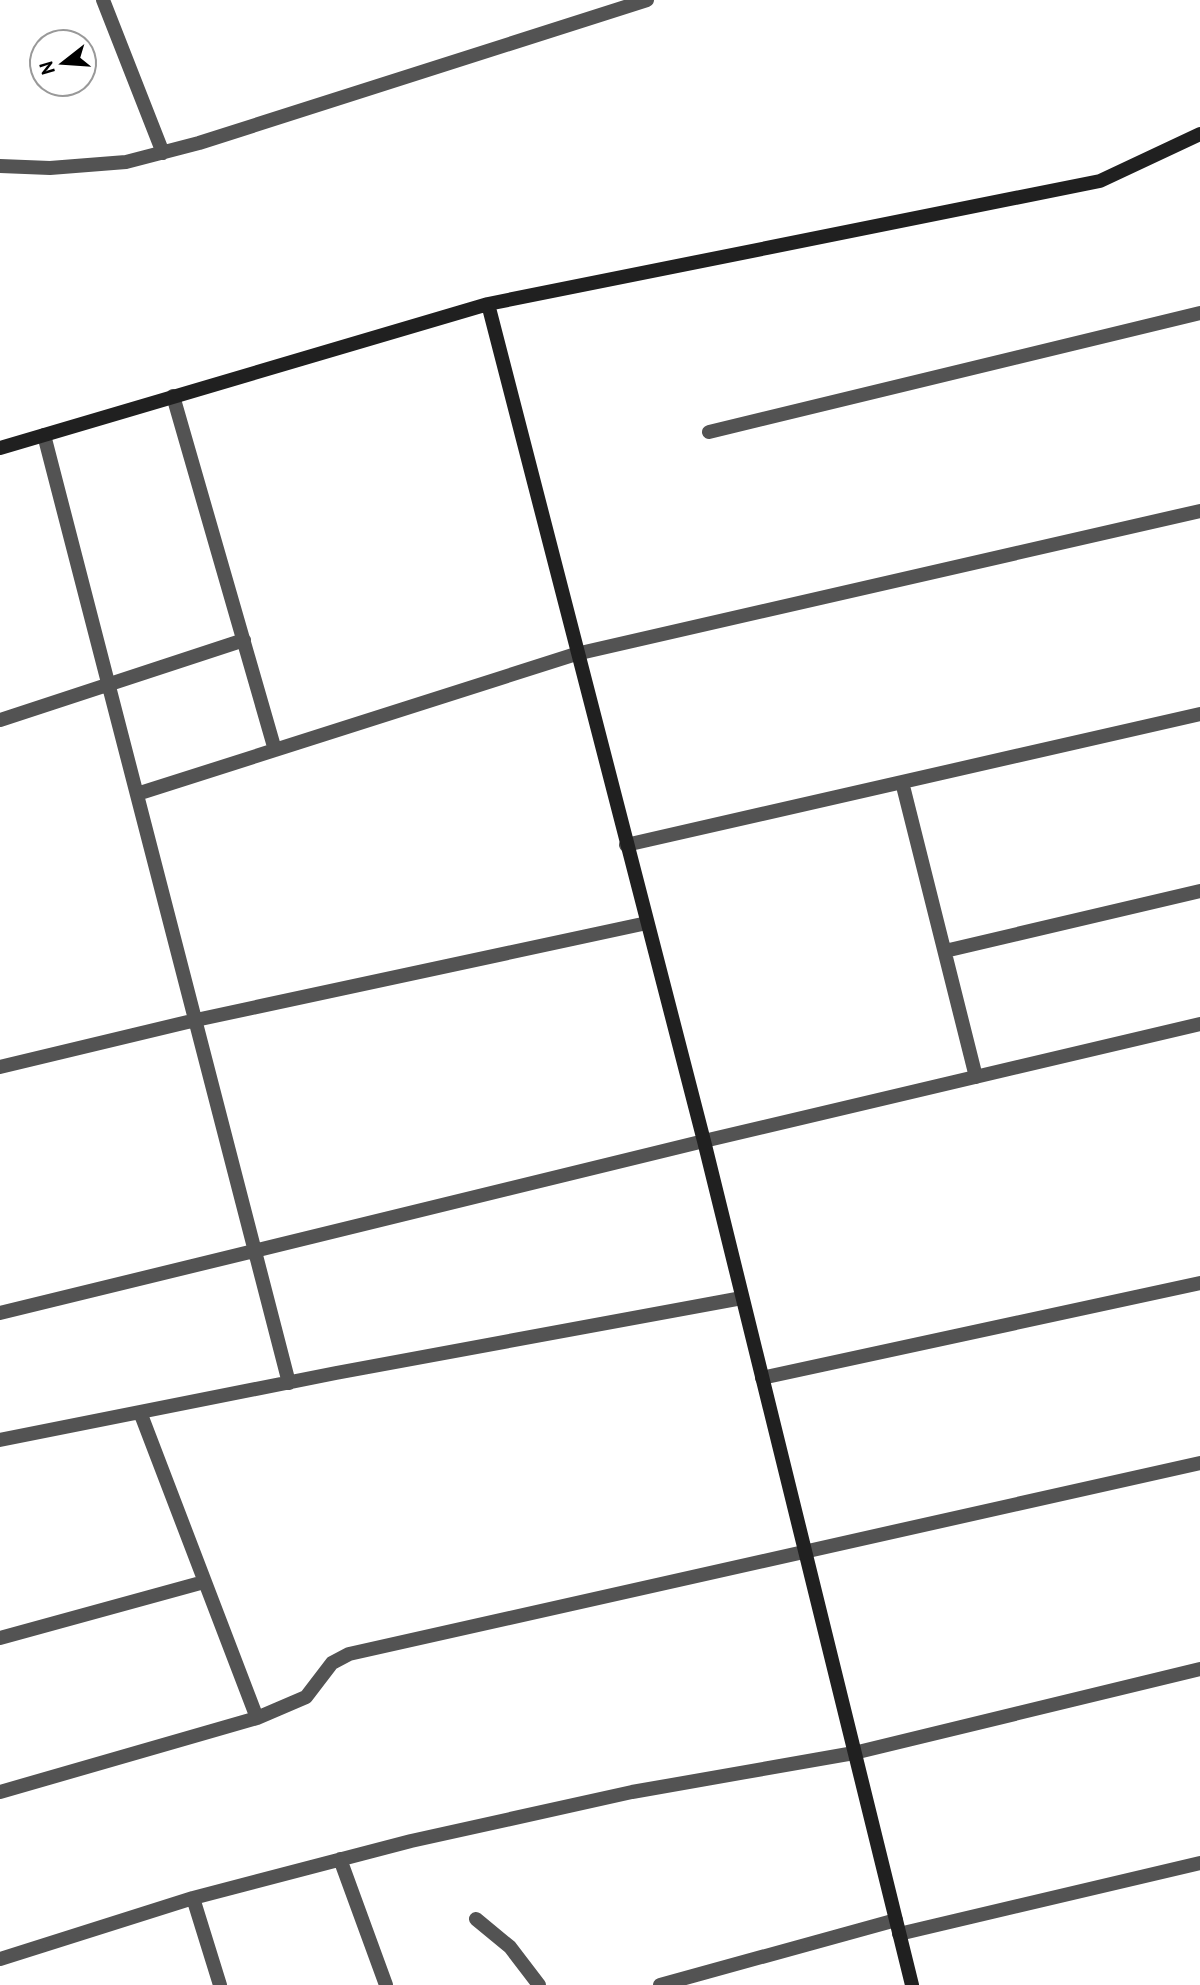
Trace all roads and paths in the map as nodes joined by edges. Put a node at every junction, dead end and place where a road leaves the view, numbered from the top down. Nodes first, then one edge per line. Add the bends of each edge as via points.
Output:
1 (103, 0) edge
2 (647, 0) edge
3 (1200, 134) edge
4 (163, 153) junction
5 (0, 166) edge
6 (488, 303) junction
7 (1200, 313) edge
8 (173, 396) junction
9 (709, 432) dead end
10 (44, 435) junction
11 (0, 448) edge
12 (1200, 511) edge
13 (244, 640) junction
14 (576, 654) junction
15 (109, 685) junction
16 (1200, 714) edge
17 (0, 720) edge
18 (275, 750) junction
19 (902, 782) junction
20 (138, 794) junction
21 (626, 845) junction
22 (1200, 891) edge
23 (647, 923) junction
24 (945, 951) junction
25 (196, 1020) junction
26 (1200, 1024) edge
27 (0, 1067) edge
28 (976, 1077) junction
29 (704, 1141) junction
30 (255, 1251) junction
31 (1200, 1283) edge
32 (742, 1298) junction
33 (0, 1313) edge
34 (762, 1378) junction
35 (289, 1383) junction
36 (140, 1412) junction
37 (0, 1440) edge
38 (1200, 1463) edge
39 (805, 1551) junction
40 (204, 1582) junction
41 (0, 1638) edge
42 (1200, 1669) edge
43 (257, 1718) junction
44 (855, 1753) junction
45 (0, 1792) edge
46 (340, 1859) junction
47 (1200, 1864) edge
48 (193, 1898) junction
49 (476, 1919) dead end
50 (898, 1927) junction
51 (0, 1959) edge
52 (220, 1985) edge
53 (386, 1985) edge
54 (539, 1985) edge
55 (660, 1985) edge
56 (912, 1985) edge

1 - 4 street
2 - 4 street
3 - 6 street via 1100,181
4 - 5 street via 126,162 50,168
6 - 8 street
6 - 14 street
7 - 9 street
8 - 10 street
8 - 13 street
10 - 11 street
10 - 15 street
12 - 14 street
13 - 15 street
13 - 18 street
14 - 18 street
14 - 21 street
15 - 17 street
15 - 20 street
16 - 19 street
18 - 20 street
19 - 21 street
19 - 24 street
20 - 25 street
21 - 23 street
22 - 24 street
23 - 25 street
23 - 29 street
24 - 28 street
25 - 27 street
25 - 30 street
26 - 28 street
28 - 29 street
29 - 30 street
29 - 32 street
30 - 33 street
30 - 35 street
31 - 34 street
32 - 34 street
32 - 35 street
34 - 39 street
35 - 36 street
36 - 37 street
36 - 40 street
38 - 39 street
39 - 43 street via 349,1654 332,1663 306,1697
39 - 44 street
40 - 41 street
40 - 43 street
42 - 44 street
43 - 45 street
44 - 46 street via 632,1792
44 - 50 street
46 - 48 street
46 - 53 street
47 - 50 street
48 - 51 street
48 - 52 street
49 - 54 street via 510,1947
50 - 55 street
50 - 56 street

